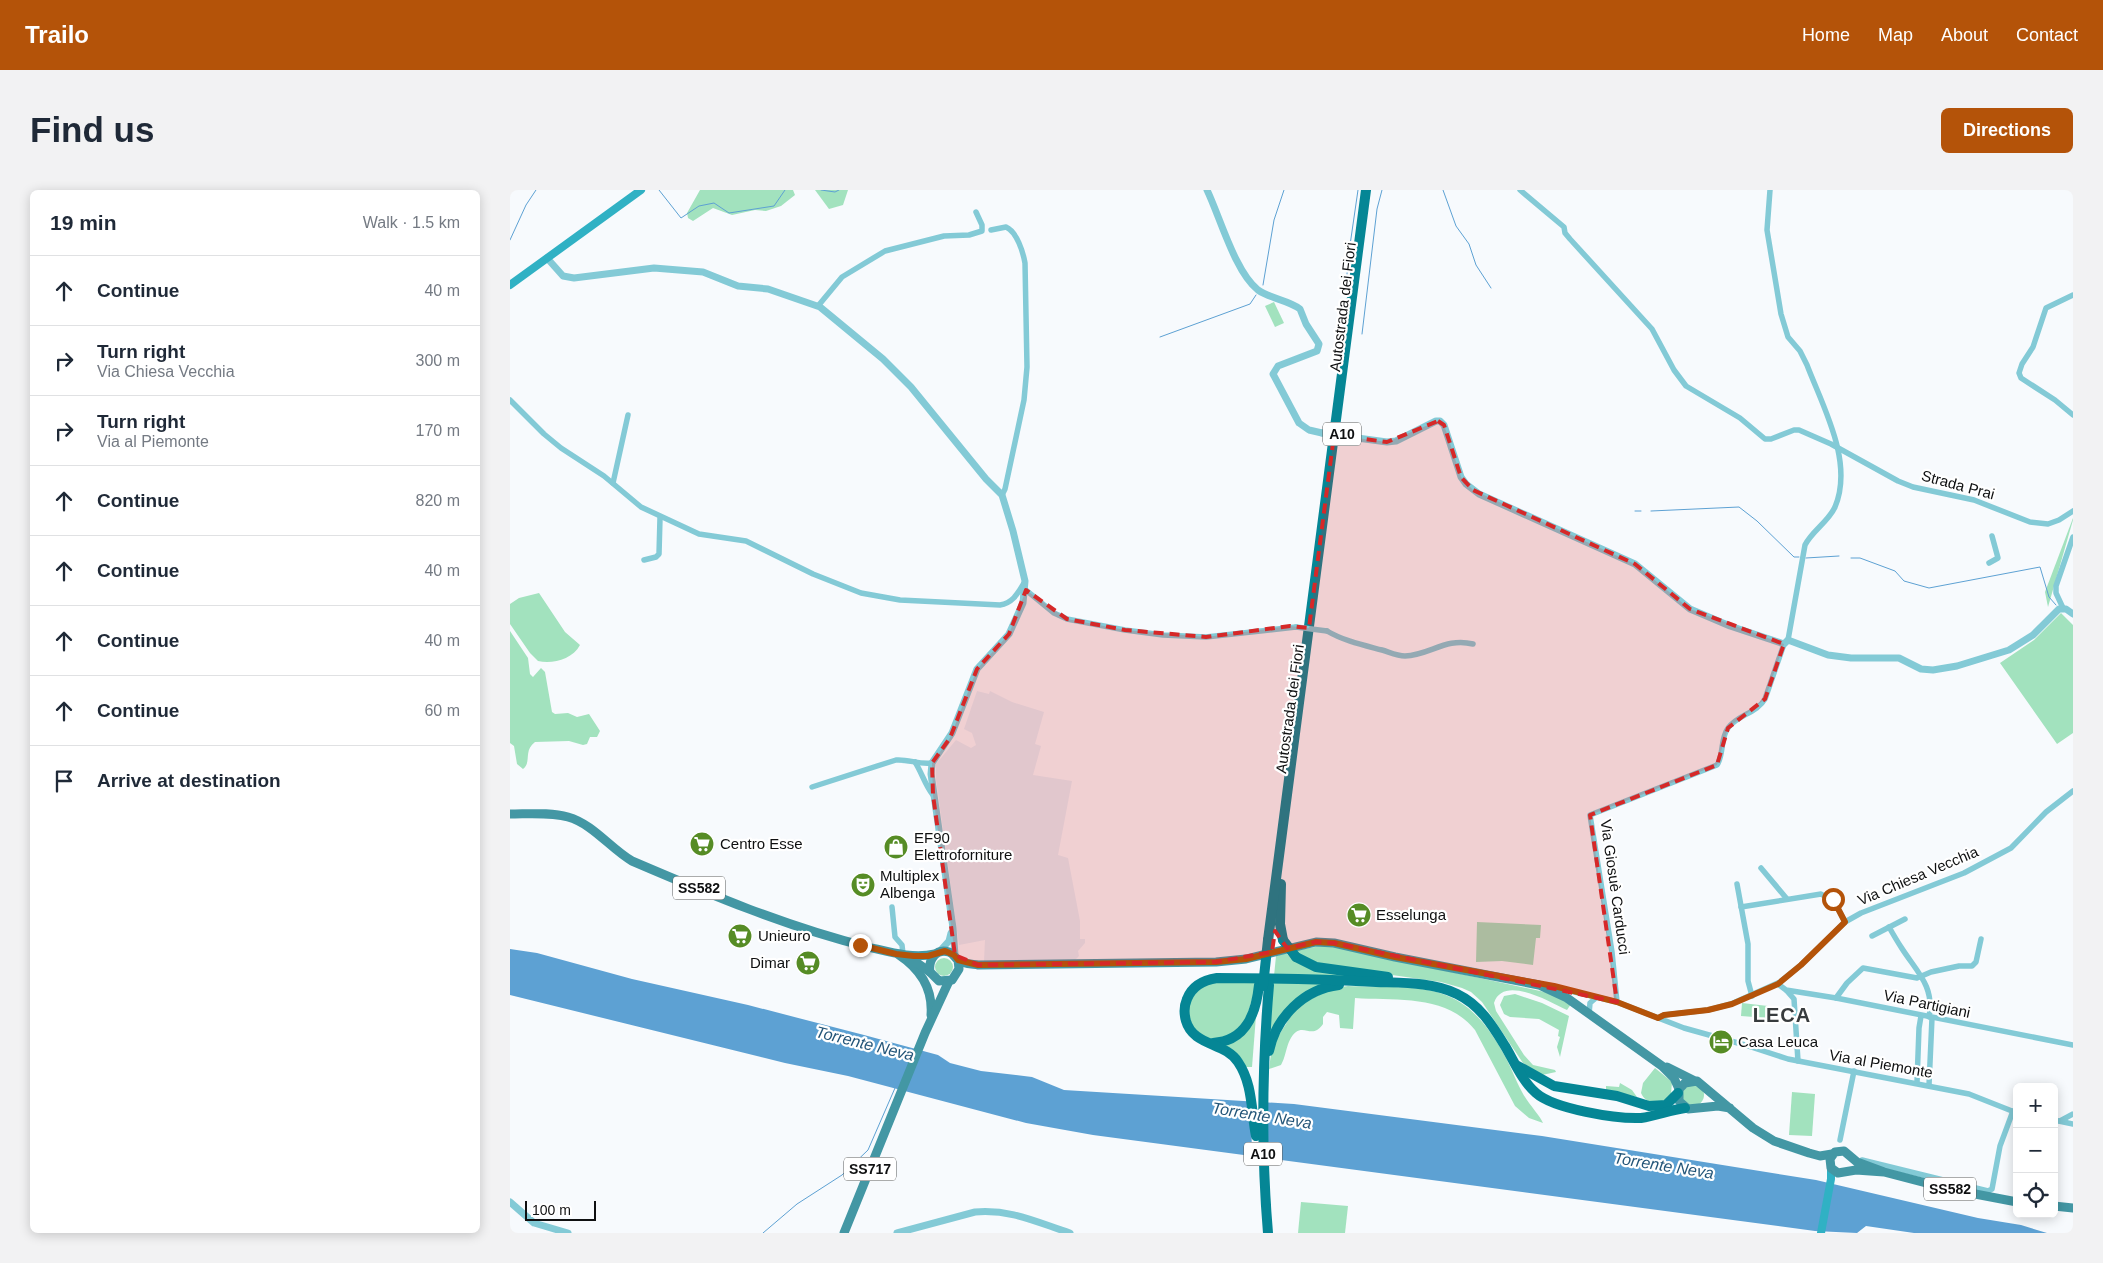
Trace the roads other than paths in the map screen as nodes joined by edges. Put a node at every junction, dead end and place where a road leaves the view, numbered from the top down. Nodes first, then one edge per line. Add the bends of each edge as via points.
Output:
1 (641, 190) edge
2 (1208, 190) edge
3 (1366, 190) edge
4 (1373, 190) edge
5 (1520, 190) edge
6 (1770, 190) edge
7 (976, 212) dead end
8 (991, 230) dead end
9 (547, 258) junction
10 (510, 284) edge
11 (2073, 295) edge
12 (818, 306) junction
13 (510, 400) edge
14 (628, 415) dead end
15 (2073, 416) edge
16 (1839, 449) junction
17 (613, 483) junction
18 (1002, 495) junction
19 (2073, 511) edge
20 (660, 518) junction
21 (1992, 536) dead end
22 (2073, 537) edge
23 (644, 560) dead end
24 (1989, 563) dead end
25 (1025, 581) junction
26 (1026, 590) junction
27 (2063, 608) junction
28 (2073, 614) edge
29 (1786, 642) junction
30 (1472, 644) dead end
31 (915, 762) junction
32 (932, 763) junction
33 (812, 787) dead end
34 (2073, 790) edge
35 (933, 795) junction
36 (510, 814) edge
37 (1761, 868) dead end
38 (1738, 884) dead end
39 (1787, 899) junction
40 (892, 907) dead end
41 (1741, 907) junction
42 (1905, 919) dead end
43 (1845, 922) junction
44 (1889, 927) junction
45 (953, 928) junction
46 (1872, 936) dead end
47 (1980, 939) dead end
48 (1275, 940) junction
49 (937, 953) junction
50 (901, 954) junction
51 (956, 958) junction
52 (978, 965) junction
53 (931, 974) junction
54 (958, 974) junction
55 (1923, 976) junction
56 (949, 981) junction
57 (1362, 981) junction
58 (1407, 983) junction
59 (1778, 984) junction
60 (1264, 985) junction
61 (1539, 985) junction
62 (1786, 990) junction
63 (1802, 992) junction
64 (1752, 996) junction
65 (1597, 997) junction
66 (1836, 998) junction
67 (1794, 999) junction
68 (1617, 1002) junction
69 (1589, 1014) junction
70 (931, 1015) junction
71 (1922, 1016) junction
72 (1658, 1018) junction
73 (1931, 1018) junction
74 (1210, 1044) junction
75 (2073, 1045) edge
76 (1798, 1061) junction
77 (1517, 1065) junction
78 (1662, 1066) junction
79 (1854, 1071) junction
80 (1260, 1075) junction
81 (1693, 1080) junction
82 (1917, 1082) junction
83 (1929, 1085) junction
84 (1706, 1090) junction
85 (1678, 1091) junction
86 (1685, 1108) junction
87 (1700, 1108) junction
88 (1730, 1108) junction
89 (2013, 1111) edge
90 (2073, 1114) edge
91 (2013, 1117) edge
92 (2058, 1121) edge
93 (2058, 1121) edge
94 (2073, 1124) edge
95 (1256, 1136) junction
96 (1840, 1160) junction
97 (1886, 1169) junction
98 (2013, 1201) edge
99 (510, 1202) edge
100 (2058, 1206) edge
101 (2073, 1208) edge
102 (568, 1233) edge
103 (844, 1233) edge
104 (897, 1233) edge
105 (1070, 1233) edge
106 (1262, 1233) edge
107 (1268, 1233) edge
108 (1821, 1233) edge

1 - 9 main road
2 - 29 street, bridge via 1223,230 1248,278 1261,292 1300,309 1319,344 1317,351 1278,366 1272,374 1299,423 1322,433 1387,442 1440,421 1461,477 1473,490 1635,564 1690,610 1730,626
3 - 48 highway, Autostrada dei Fiori / A10
4 - 48 highway, Autostrada dei Fiori / A10
5 - 16 street, Strada Prai via 1564,227 1572,242 1644,320 1658,337 1686,386 1740,418 1765,439 1799,430
6 - 16 street, Via Giosuè Carducci via 1767,230 1781,314 1788,337 1807,364
7 - 12 street via 982,232 944,236 885,251 842,277
8 - 18 street via 1006,227 1013,231 1025,263 1027,367 1024,400
9 - 10 main road
9 - 12 street via 563,276 574,278 654,268 676,269 702,272 738,286 768,289
11 - 15 street via 2046,308 2033,347 2019,373 2021,378
12 - 18 street via 883,359 911,387
13 - 17 street via 561,448
14 - 17 street
16 - 19 street, Strada Prai via 1913,487 1974,500 2030,522 2048,524
16 - 29 street, Via Giosuè Carducci via 1840,494 1834,509 1805,545
17 - 20 street
18 - 25 street
20 - 23 street via 659,554
20 - 25 street via 699,534 746,541 854,591 900,600 1007,604
21 - 24 street via 1998,558
22 - 27 street via 2056,586
25 - 26 street
26 - 30 street, bridge via 1054,613 1067,619 1163,635 1206,637 1296,626 1327,631 1400,656 1452,642
26 - 32 street via 1010,634 977,669 952,733
27 - 28 street
27 - 29 street via 2055,611 2033,635 2009,650 1933,670 1899,658 1828,655
29 - 68 street, Via Giosuè Carducci via 1765,699 1728,728 1717,765 1590,815
31 - 32 street
31 - 33 street via 896,760
31 - 35 street
32 - 35 street
34 - 43 street, Via Chiesa Vecchia via 2011,848 1964,873
35 - 45 street
36 - 50 main road, SS582 via 568,816 585,825 619,854 645,867 779,920 852,943
37 - 39 street
38 - 41 street
39 - 41 street
39 - 43 street via 1823,894
40 - 50 street via 895,937 902,945
41 - 64 street
42 - 44 street
43 - 59 street, Via Chiesa Vecchia
44 - 46 street
44 - 55 street
45 - 49 street via 949,941
45 - 51 street
47 - 55 street via 1974,965
48 - 58 highway, bridge via 1296,958 1316,967 1393,978
48 - 60 highway, Autostrada dei Fiori / A10
48 - 60 highway, Autostrada dei Fiori / A10, bridge via 1265,960
49 - 50 main road, SS582 via 923,956
49 - 51 main road via 945,951
49 - 53 main road via 930,962
50 - 53 main road, SS582
50 - 70 main road via 925,982 930,995
51 - 52 main road
51 - 54 main road
52 - 54 main road
52 - 61 main road via 1216,962 1246,959 1316,942
53 - 56 main road via 939,981
53 - 70 main road, SS717 via 934,995
54 - 56 main road
55 - 66 street via 1917,978 1863,968 1846,983
55 - 73 street
56 - 70 main road, SS717
57 - 58 highway
57 - 74 highway via 1217,978 1202,982 1188,996 1185,1016 1194,1034
57 - 80 highway via 1318,990 1293,1006 1272,1039
58 - 77 highway via 1445,988 1473,1003 1492,1024
59 - 62 street, Via Partigiani
59 - 64 street, Via Chiesa Vecchia
60 - 74 highway via 1245,1028 1230,1041
60 - 80 highway, Autostrada dei Fiori / A10
61 - 65 street, Via al Piemonte
61 - 69 main road
62 - 63 street, Via Partigiani
62 - 67 street
63 - 66 street, Via Partigiani
63 - 67 street
64 - 72 street, Via Chiesa Vecchia via 1708,1010
65 - 68 street, Via al Piemonte
65 - 69 street via 1590,1003
66 - 71 street, Via Partigiani
67 - 76 street
68 - 72 street, Via al Piemonte
69 - 78 main road
70 - 103 main road, SS717
71 - 73 street, Via Partigiani
71 - 82 street
72 - 76 street, Via al Piemonte
73 - 75 street, Via Partigiani
73 - 83 street
74 - 95 highway via 1237,1060 1250,1090
76 - 79 street, Via al Piemonte
77 - 85 highway via 1554,1086 1617,1096 1650,1106 1666,1105
77 - 86 highway via 1534,1092 1566,1108 1636,1118
78 - 81 main road
78 - 85 main road via 1674,1078
79 - 82 street, Via al Piemonte
79 - 96 street via 1840,1140
80 - 95 highway, Autostrada dei Fiori / A10
80 - 107 highway, Autostrada dei Fiori / A10
81 - 84 main road
81 - 85 main road via 1684,1083
82 - 83 street, Via al Piemonte
83 - 89 street, Via al Piemonte via 1969,1094
84 - 87 main road via 1707,1098
84 - 88 main road, SS582
85 - 86 main road via 1679,1101
86 - 87 main road
87 - 88 main road
88 - 96 main road, SS582 via 1774,1141
90 - 92 street
91 - 97 street via 2000,1146 1989,1191
93 - 94 street
95 - 106 highway, Autostrada dei Fiori / A10
96 - 97 main road, SS582
96 - 97 main road, SS582 via 1856,1170
96 - 108 main road via 1831,1179
97 - 98 main road, SS582 via 1958,1191
99 - 102 street via 534,1223
100 - 101 main road
104 - 105 street via 987,1211 1015,1214

